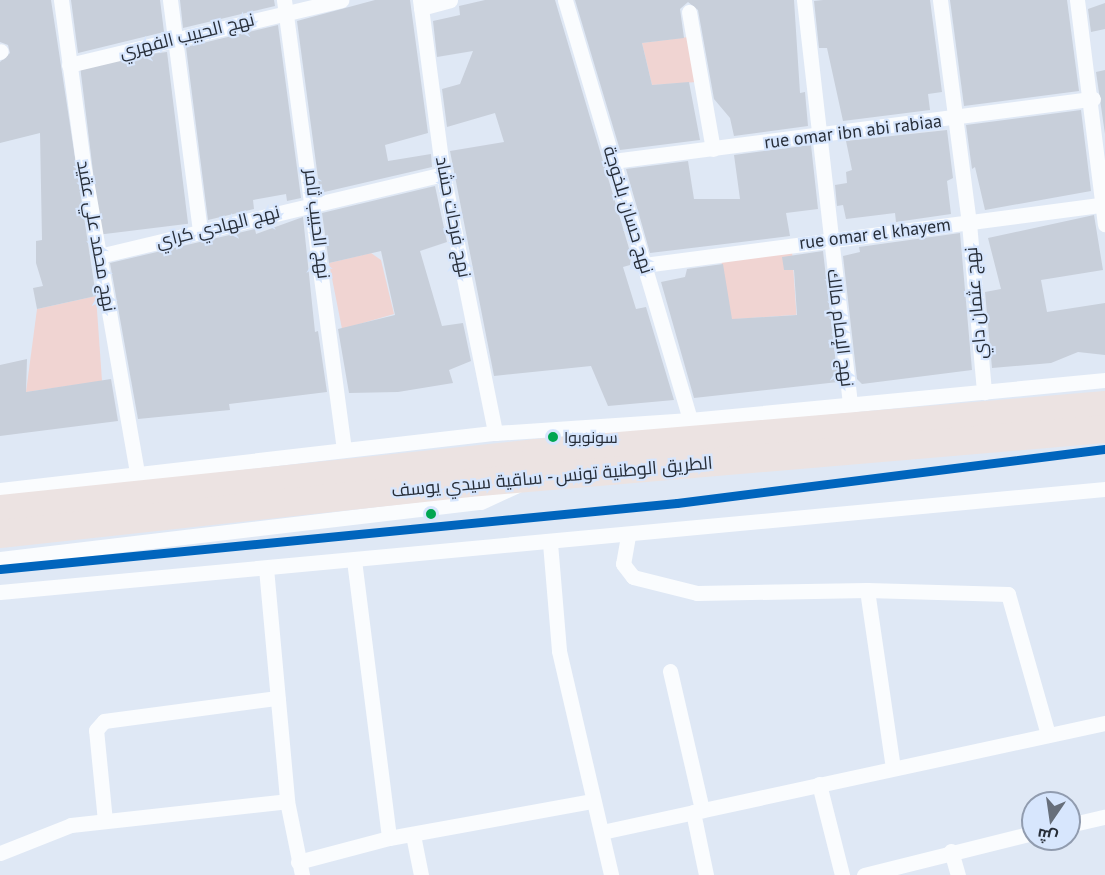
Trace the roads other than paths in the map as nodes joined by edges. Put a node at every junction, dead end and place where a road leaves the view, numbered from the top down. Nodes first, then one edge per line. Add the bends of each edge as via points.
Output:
1 (61, 0) edge
2 (170, 0) edge
3 (341, 0) edge
4 (450, 0) edge
5 (565, 0) edge
6 (804, 0) edge
7 (940, 0) edge
8 (1077, 0) edge
9 (420, 4) edge
10 (286, 6) edge
11 (689, 12) dead end
12 (175, 39) junction
13 (69, 65) junction
14 (1096, 95) edge
15 (957, 119) junction
16 (822, 137) junction
17 (713, 149) junction
18 (613, 161) junction
19 (443, 174) junction
20 (315, 203) junction
21 (1104, 204) edge
22 (969, 223) junction
23 (1105, 224) edge
24 (200, 232) junction
25 (829, 238) junction
26 (99, 256) junction
27 (644, 265) junction
28 (1105, 380) edge
29 (984, 392) junction
30 (850, 405) junction
31 (1105, 405) edge
32 (690, 420) junction
33 (1105, 429) edge
34 (495, 433) junction
35 (344, 449) junction
36 (468, 471) junction
37 (137, 472) junction
38 (527, 478) junction
39 (1105, 489) edge
40 (0, 490) edge
41 (0, 509) edge
42 (0, 534) edge
43 (628, 536) junction
44 (550, 543) junction
45 (0, 559) edge
46 (354, 560) junction
47 (266, 568) junction
48 (867, 590) junction
49 (0, 592) edge
50 (670, 671) dead end
51 (277, 698) junction
52 (1105, 723) edge
53 (1048, 734) junction
54 (893, 768) junction
55 (819, 784) junction
56 (287, 801) junction
57 (593, 801) junction
58 (698, 811) junction
59 (1105, 817) edge
60 (105, 821) junction
61 (1081, 822) edge
62 (602, 832) junction
63 (413, 835) junction
64 (1021, 836) edge
65 (389, 838) junction
66 (951, 851) junction
67 (0, 853) edge
68 (300, 868) edge
69 (421, 875) edge
70 (611, 875) edge
71 (706, 875) edge
72 (842, 875) edge
73 (864, 875) edge
74 (958, 875) edge

1 - 13 street, نهج محمد علي عقيد
2 - 12 street
3 - 10 street, نهج الحبيب الفهري
4 - 9 street
5 - 18 street, نهج حسان بلخوجة
6 - 16 street, نهج الإمام مالك
7 - 15 street, نهج عثمان داي
8 - 14 street
9 - 19 street, نهج فرحات حشاد
10 - 12 street, نهج الحبيب الفهري
10 - 20 street, نهج الحبيب ثامر
11 - 17 street
12 - 13 street, نهج الحبيب الفهري
12 - 24 street
13 - 26 street, نهج محمد علي عقيد
14 - 15 street, rue omar ibn abi rabiaa
14 - 21 street
15 - 16 street, rue omar ibn abi rabiaa
15 - 22 street, نهج عثمان داي
16 - 17 street, rue omar ibn abi rabiaa
16 - 25 street, نهج الإمام مالك
17 - 18 street, rue omar ibn abi rabiaa
18 - 27 street, نهج حسان بلخوجة
19 - 20 street, نهج الهادي كراي
19 - 34 street, نهج فرحات حشاد
20 - 24 street, نهج الهادي كراي
20 - 35 street, نهج الحبيب ثامر
21 - 22 street, rue omar el khayem
21 - 23 street
22 - 25 street, rue omar el khayem
22 - 29 street, نهج عثمان داي
24 - 26 street, نهج الهادي كراي
25 - 27 street, rue omar el khayem
25 - 30 street, نهج الإمام مالك
26 - 37 street, نهج محمد علي عقيد
27 - 32 street, نهج حسان بلخوجة
28 - 29 street
29 - 30 street
30 - 32 street
31 - 36 highway, الطريق الوطنية تونس - ساقية سيدي يوسف
32 - 34 street
33 - 38 highway, الطريق الوطنية تونس - ساقية سيدي يوسف
34 - 35 street
35 - 37 street
36 - 38 highway, الطريق الوطنية تونس - ساقية سيدي يوسف
36 - 41 highway, الطريق الوطنية تونس - ساقية سيدي يوسف
36 - 42 highway, الطريق الوطنية تونس - ساقية سيدي يوسف
37 - 40 street
38 - 45 street via 508,492 481,502
39 - 43 street
43 - 44 street
43 - 48 street via 623,564 633,577 687,591 770,594
44 - 46 street
44 - 57 street via 559,651
46 - 47 street
46 - 65 street
47 - 49 street
47 - 51 street
48 - 53 street via 993,592 1011,597
48 - 54 street
50 - 58 street
51 - 56 street
51 - 60 street via 104,721 96,730
52 - 53 street
53 - 54 street
54 - 55 street
55 - 58 street
55 - 72 street
56 - 60 street
56 - 68 street
57 - 62 street
57 - 63 street
58 - 62 street
58 - 71 street
59 - 61 street
60 - 67 street via 55,828
62 - 70 street
63 - 65 street
63 - 69 street
64 - 66 street
65 - 68 street
66 - 73 street
66 - 74 street

